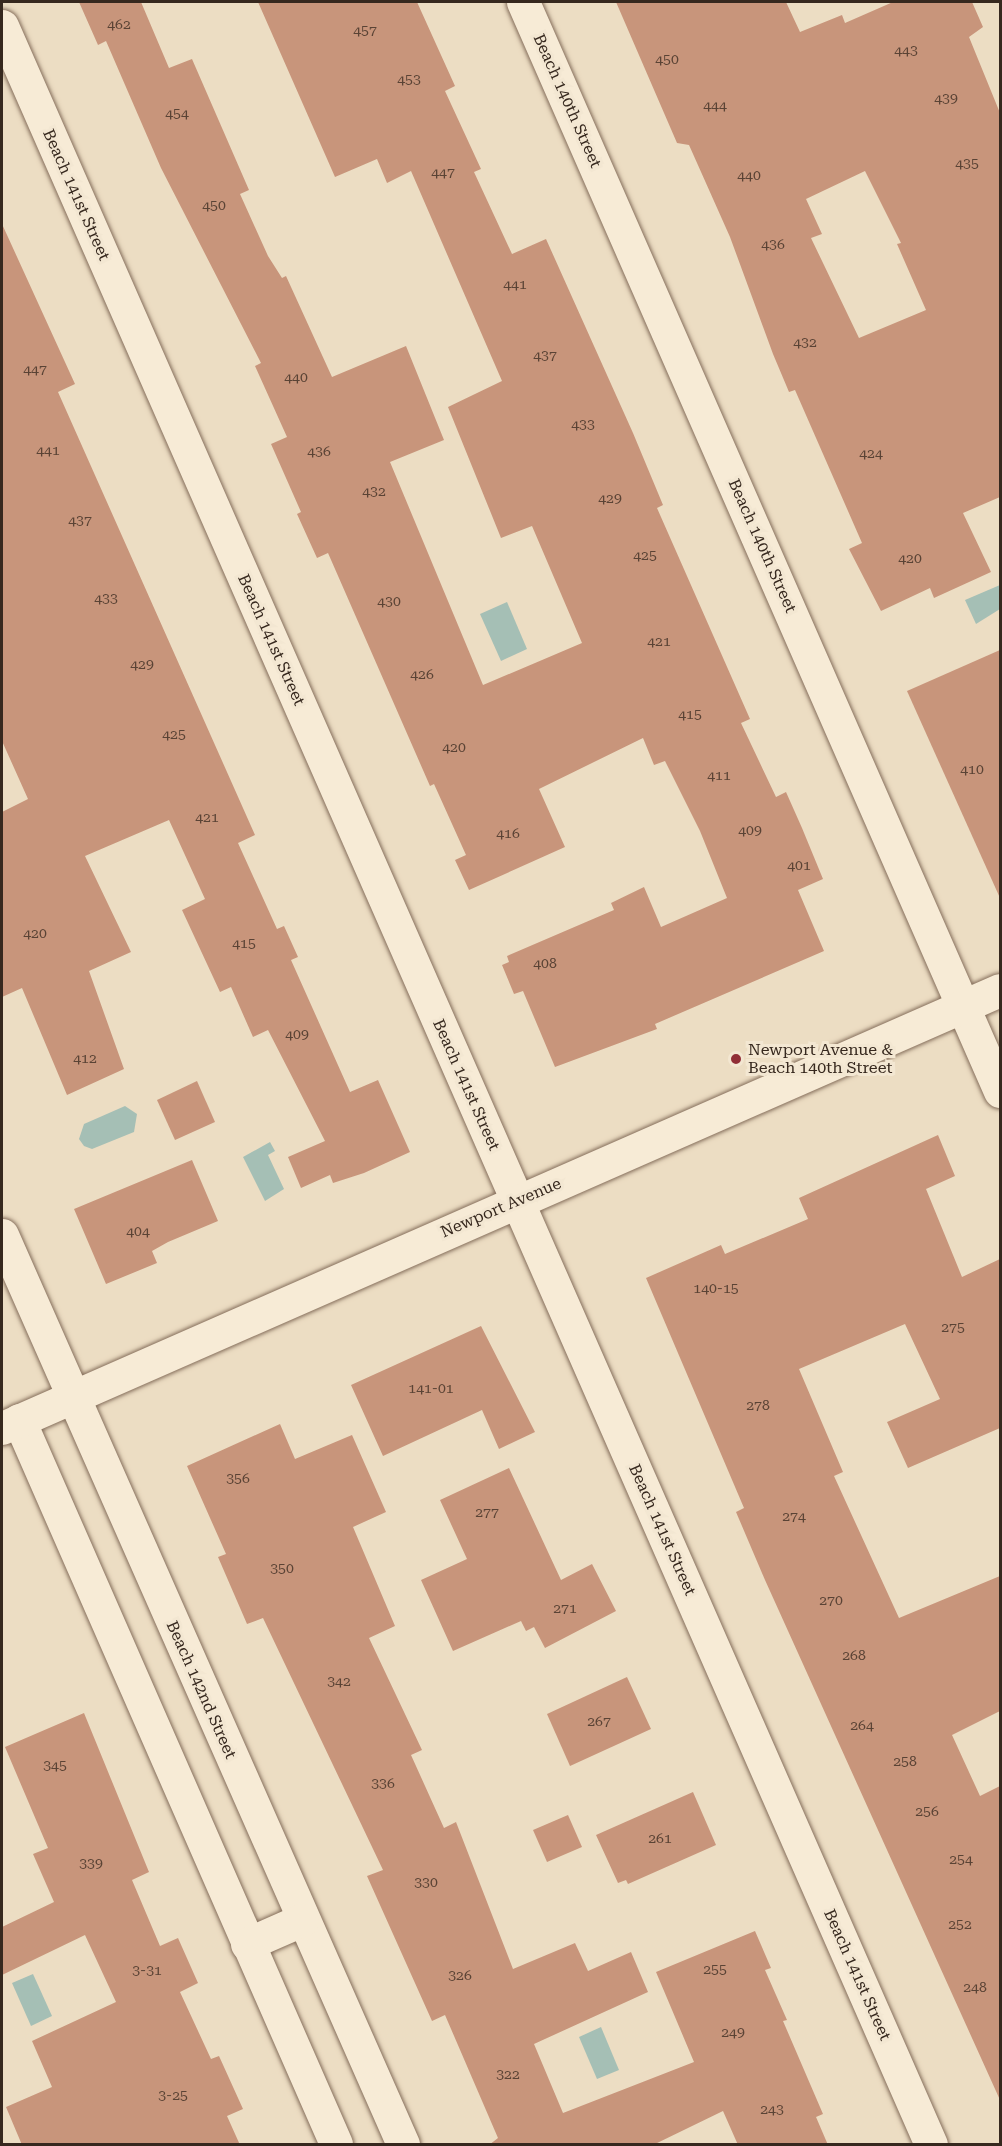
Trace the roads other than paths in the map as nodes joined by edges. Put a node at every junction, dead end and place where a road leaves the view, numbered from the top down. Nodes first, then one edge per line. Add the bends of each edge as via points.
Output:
1 (523, 2) edge
2 (2, 26) edge
3 (1000, 990) edge
4 (963, 1006) junction
5 (1000, 1091) edge
6 (516, 1201) junction
7 (2, 1235) edge
8 (72, 1397) junction
9 (10, 1424) edge
10 (303, 1920) junction
11 (247, 1944) junction
12 (336, 2145) edge
13 (403, 2145) edge
14 (931, 2145) edge

1 - 4 street, Beach 140th Street
2 - 6 street, Beach 141st Street
3 - 4 street, Newport Avenue
4 - 5 street, Beach 140th Street
4 - 6 street, Newport Avenue
6 - 8 street, Newport Avenue
6 - 14 street, Beach 141st Street
7 - 8 street, Beach 142nd Street
8 - 9 street, Newport Avenue
8 - 10 street, Beach 142nd Street
9 - 11 street
10 - 11 street
10 - 13 street, Beach 142nd Street
11 - 12 street

